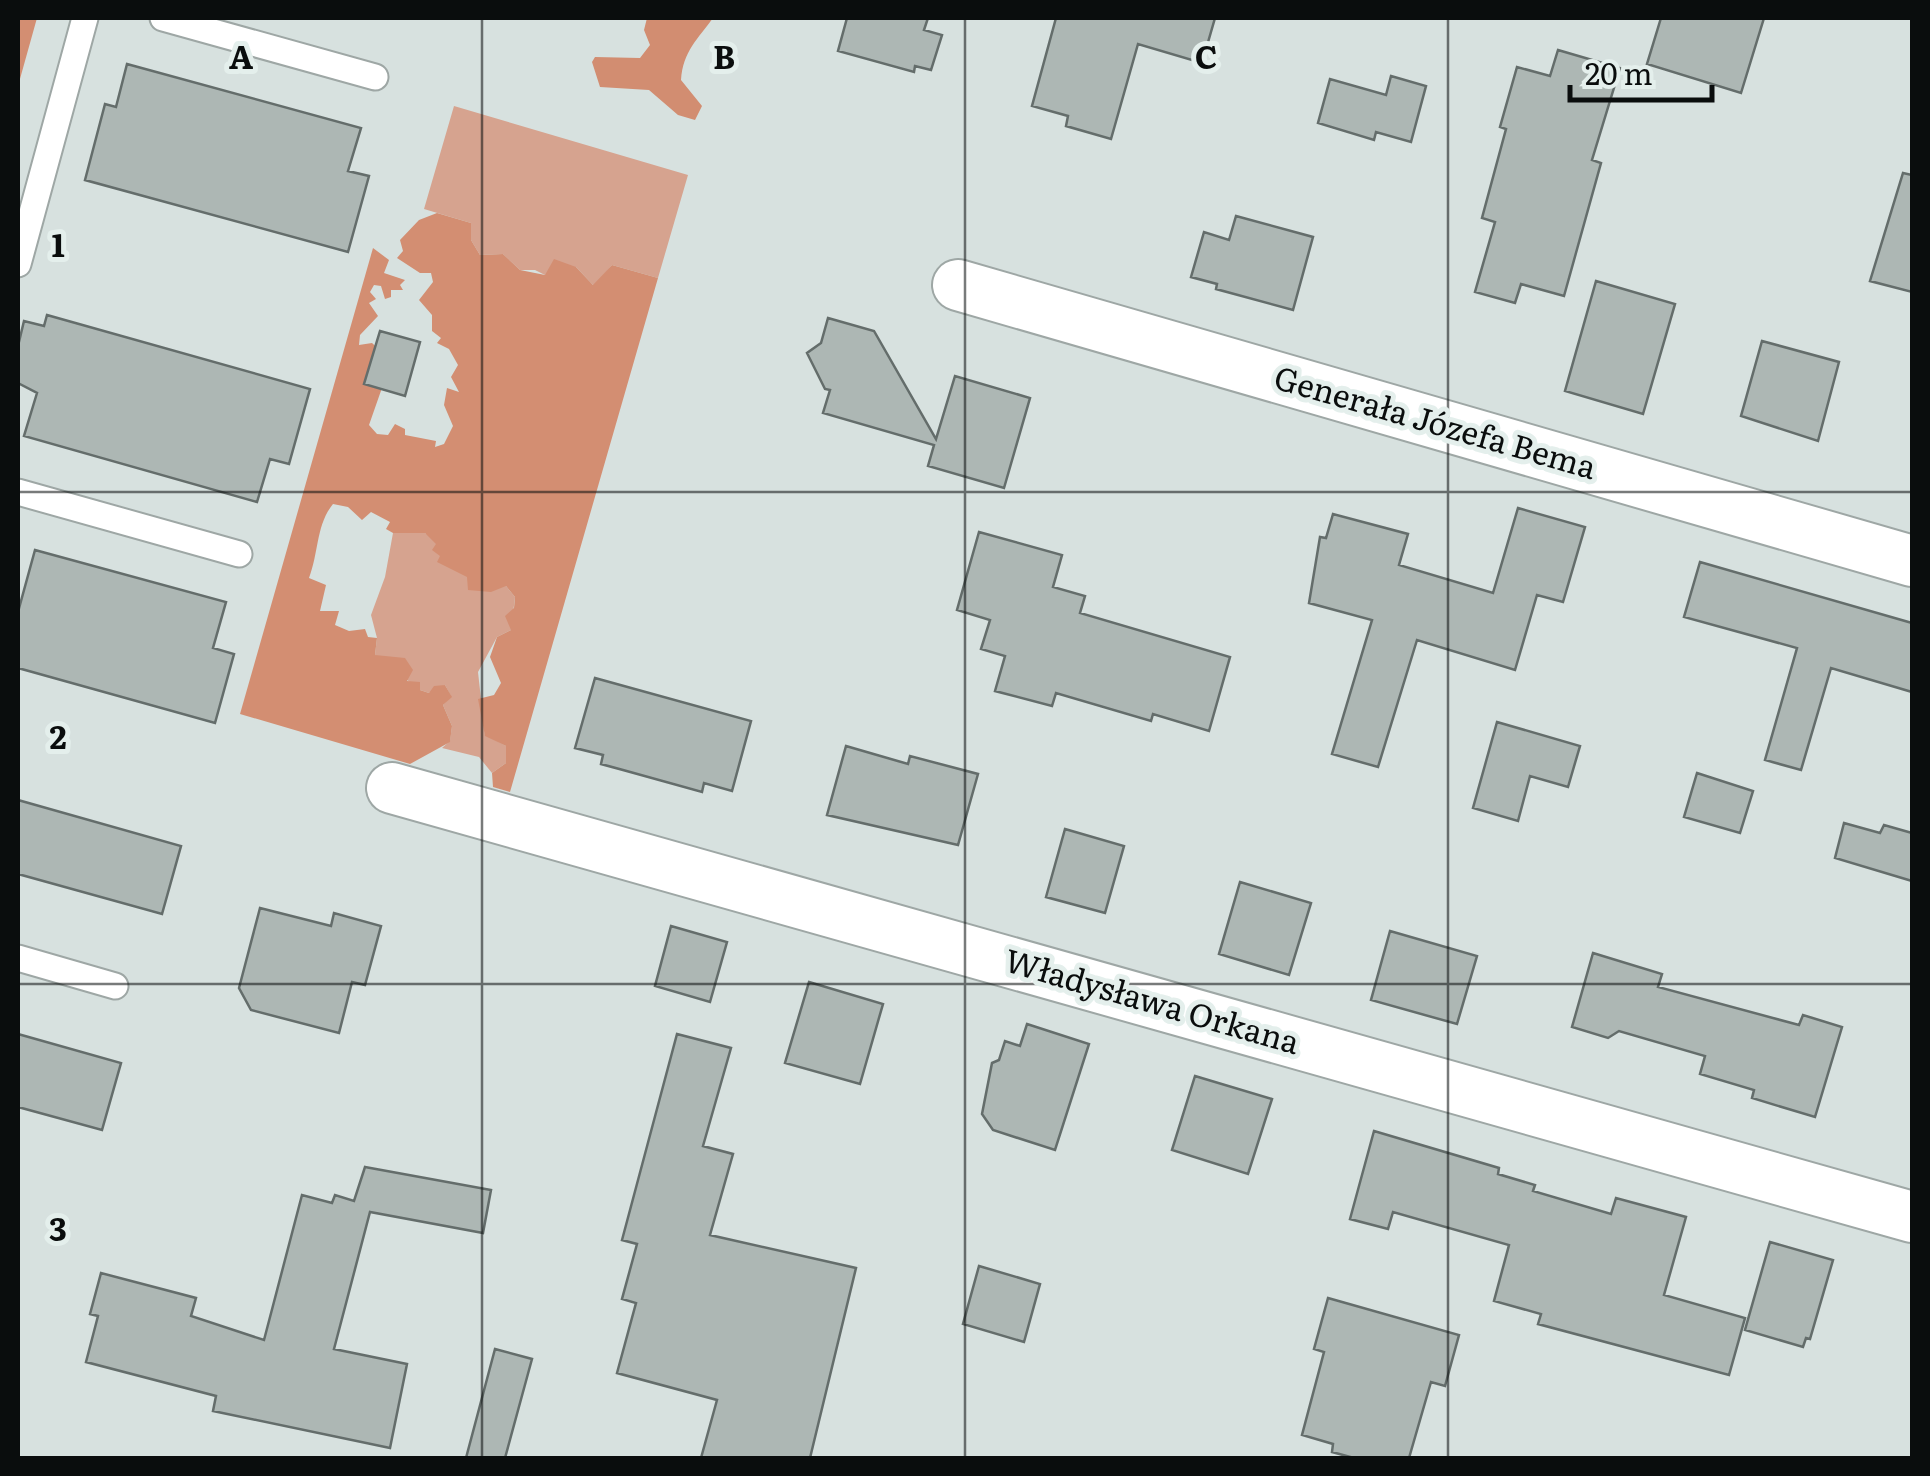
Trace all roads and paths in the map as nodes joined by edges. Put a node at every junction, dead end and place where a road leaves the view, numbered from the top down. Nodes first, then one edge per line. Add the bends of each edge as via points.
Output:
1 (85, 18) edge
2 (163, 18) edge
3 (375, 77) dead end
4 (18, 264) edge
5 (958, 285) dead end
6 (18, 492) edge
7 (239, 554) dead end
8 (1912, 561) edge
9 (392, 788) dead end
10 (18, 958) edge
11 (115, 986) dead end
12 (1912, 1217) edge

1 - 4 lane
2 - 3 lane
5 - 8 street, Generała Józefa Bema
6 - 7 lane
9 - 12 street, Władysława Orkana
10 - 11 lane

